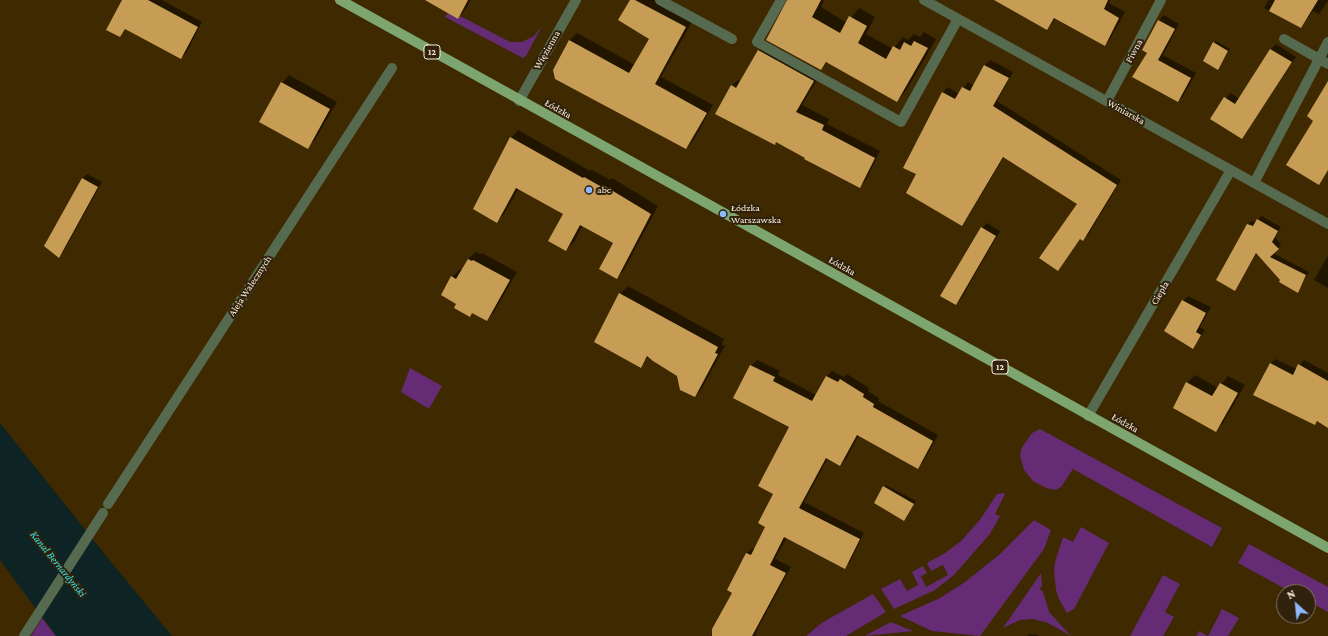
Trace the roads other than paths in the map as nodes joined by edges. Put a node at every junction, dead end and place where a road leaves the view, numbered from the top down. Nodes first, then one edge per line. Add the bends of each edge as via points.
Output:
1 (576, 0) edge
2 (660, 0) edge
3 (781, 0) edge
4 (924, 0) edge
5 (1161, 0) edge
6 (342, 1) edge
7 (958, 19) junction
8 (732, 39) dead end
9 (1284, 39) dead end
10 (1328, 42) edge
11 (1324, 62) edge
12 (392, 68) dead end
13 (519, 101) junction
14 (1107, 101) junction
15 (1231, 170) junction
16 (1254, 183) junction
17 (1328, 224) edge
18 (1088, 416) junction
19 (1328, 548) edge
20 (24, 636) edge

1 - 13 street, Więzienna
2 - 8 street
3 - 7 street via 757,42 901,122
4 - 7 street, Winiarska
5 - 14 street, Piwna
6 - 13 main road, Łódzka / 12
7 - 14 street, Winiarska
9 - 11 street
10 - 11 street
11 - 16 street
12 - 20 street, Aleja Walecznych
13 - 18 main road, Łódzka / 12
14 - 15 street, Winiarska
15 - 16 street, Winiarska
15 - 18 street, Ciepła
16 - 17 street, Winiarska
18 - 19 main road, Łódzka / 12

